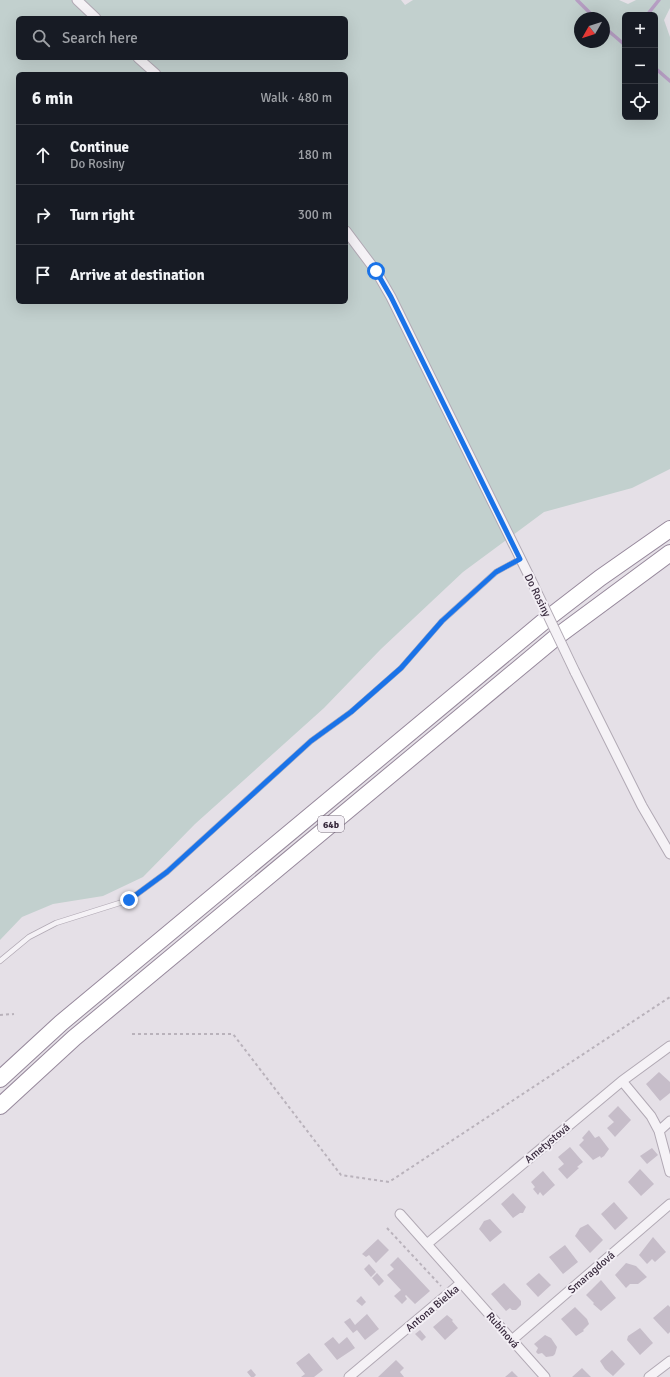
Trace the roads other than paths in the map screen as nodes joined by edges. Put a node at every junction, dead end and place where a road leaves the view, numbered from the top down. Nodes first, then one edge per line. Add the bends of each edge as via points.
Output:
1 (77, 0) edge
2 (94, 16) edge
3 (140, 60) edge
4 (154, 72) edge
5 (348, 234) edge
6 (670, 529) edge
7 (670, 553) edge
8 (520, 559) junction
9 (670, 854) edge
10 (0, 962) edge
11 (670, 1046) edge
12 (0, 1079) edge
13 (622, 1081) junction
14 (0, 1106) edge
15 (670, 1121) edge
16 (659, 1131) junction
17 (670, 1172) edge
18 (670, 1204) edge
19 (400, 1214) dead end
20 (426, 1244) junction
21 (461, 1283) junction
22 (512, 1340) junction
23 (670, 1361) edge
24 (352, 1376) edge
25 (544, 1377) edge
26 (650, 1377) edge

1 - 2 street
3 - 4 street
5 - 8 street, Do Rosiny via 376,271 391,297
6 - 12 highway, 64b via 543,622 61,1023
7 - 14 highway, 64b via 555,638 74,1038
8 - 9 street, Do Rosiny, bridge via 642,806
8 - 10 lane via 496,572 442,621 401,668 351,712 311,741 167,872 129,900 56,924 29,937
11 - 13 street, Ametystová
13 - 16 street
13 - 20 street, Ametystová
15 - 16 street
16 - 17 street
18 - 22 street, Smaragdová
19 - 20 street, Antona Bielka
20 - 21 street, Antona Bielka
21 - 22 street, Rubínová
21 - 24 street, Antona Bielka
22 - 25 street, Rubínová
23 - 26 street

